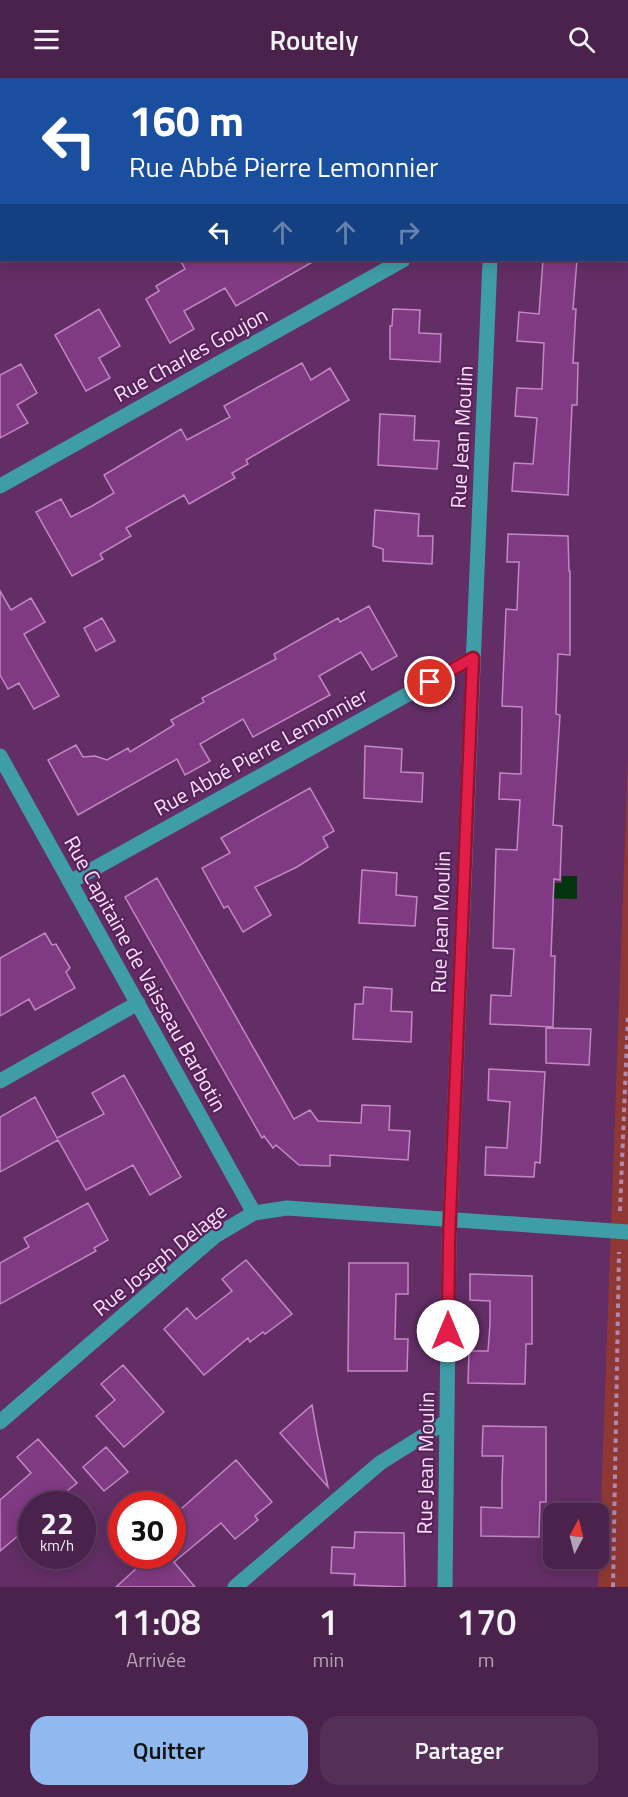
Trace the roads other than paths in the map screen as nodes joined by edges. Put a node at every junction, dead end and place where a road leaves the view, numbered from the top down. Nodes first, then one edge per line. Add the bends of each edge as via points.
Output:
1 (401, 261) edge
2 (490, 261) edge
3 (0, 486) edge
4 (473, 658) junction
5 (0, 756) edge
6 (5, 775) edge
7 (70, 882) junction
8 (138, 1003) junction
9 (0, 1081) edge
10 (254, 1212) junction
11 (451, 1219) junction
12 (624, 1232) edge
13 (447, 1421) junction
14 (0, 1422) edge
15 (235, 1587) edge
16 (445, 1587) edge

1 - 3 street, Rue Charles Goujon
2 - 4 street, Rue Jean Moulin
4 - 7 street, Rue Abbé Pierre Lemonnier
4 - 11 street, Rue Jean Moulin
5 - 6 street, Rue Capitaine de Vaisseau Barbotin
6 - 7 street, Rue Capitaine de Vaisseau Barbotin
7 - 8 street, Rue Capitaine de Vaisseau Barbotin
8 - 9 street
8 - 10 street, Rue Capitaine de Vaisseau Barbotin
10 - 11 street, Rue Joseph Delage via 287,1208
10 - 14 street, Rue Joseph Delage via 215,1236
11 - 12 street, Rue Joseph Delage
11 - 13 street, Rue Jean Moulin
13 - 15 street via 380,1463
13 - 16 street, Rue Jean Moulin

